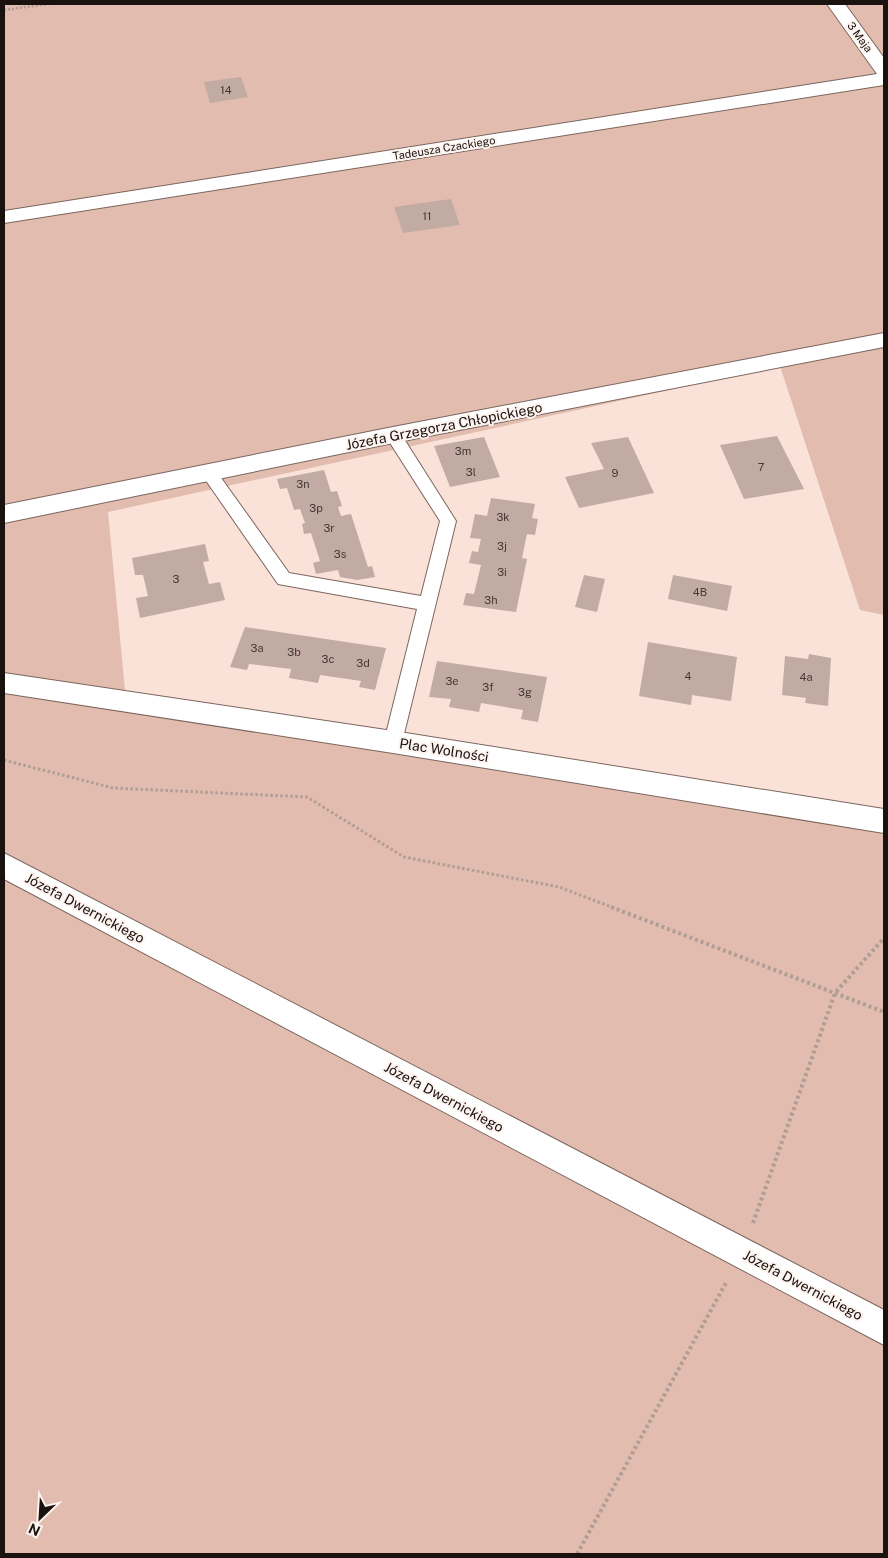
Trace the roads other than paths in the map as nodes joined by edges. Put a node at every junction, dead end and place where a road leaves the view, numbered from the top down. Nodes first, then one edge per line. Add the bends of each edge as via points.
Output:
1 (836, 4) edge
2 (884, 70) edge
3 (884, 79) edge
4 (4, 216) edge
5 (884, 340) edge
6 (393, 435) junction
7 (208, 472) junction
8 (4, 514) edge
9 (427, 604) junction
10 (4, 683) edge
11 (393, 742) junction
12 (884, 821) edge
13 (4, 865) edge
14 (884, 1328) edge

1 - 2 street, 3 Maja
3 - 4 street, Tadeusza Czackiego
5 - 6 street, Józefa Grzegorza Chłopickiego
6 - 7 street, Józefa Grzegorza Chłopickiego
6 - 9 lane via 448,521
7 - 8 street, Józefa Grzegorza Chłopickiego
7 - 9 lane via 284,579
9 - 11 lane
10 - 11 street, Plac Wolności
11 - 12 street, Plac Wolności
13 - 14 street, Józefa Dwernickiego

